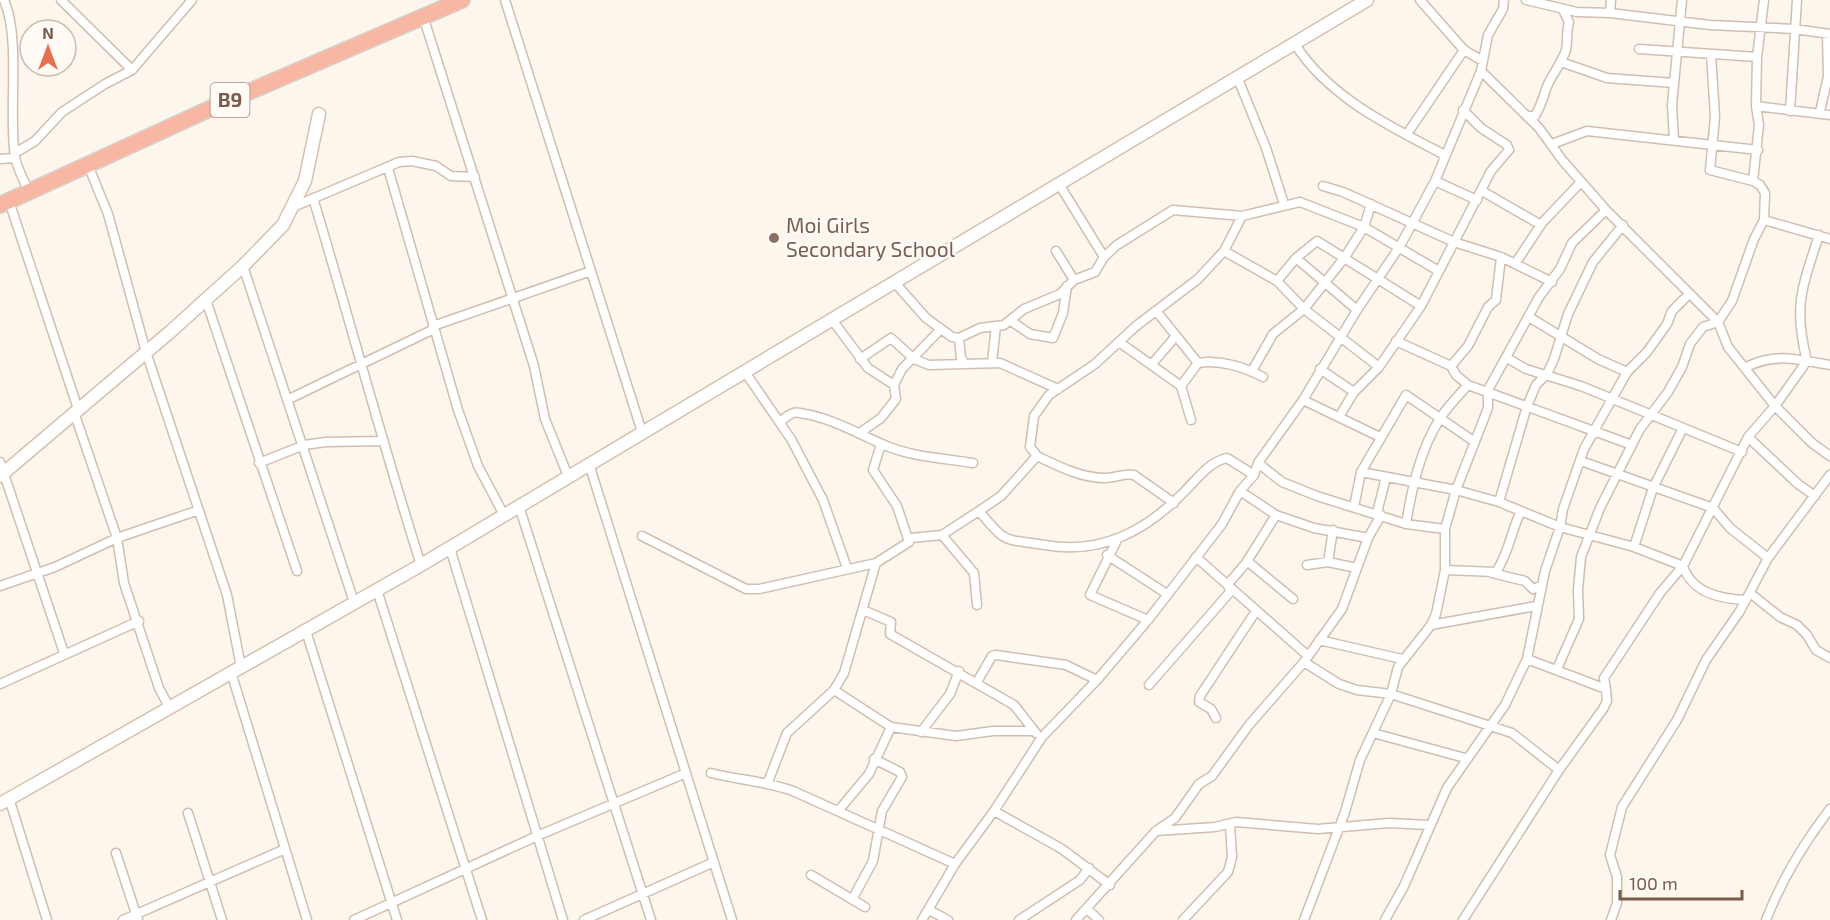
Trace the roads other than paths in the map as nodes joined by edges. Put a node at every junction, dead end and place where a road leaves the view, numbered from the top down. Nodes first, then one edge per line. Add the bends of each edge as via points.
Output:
1 (4, 0) edge
2 (61, 0) edge
3 (192, 0) edge
4 (462, 0) edge
5 (505, 0) edge
6 (1367, 0) edge
7 (1420, 0) edge
8 (1504, 0) edge
9 (1526, 0) edge
10 (1611, 0) edge
11 (1682, 0) edge
12 (1764, 0) edge
13 (1797, 0) edge
14 (1563, 10) junction
15 (1610, 13) junction
16 (423, 16) junction
17 (1680, 21) junction
18 (1761, 28) junction
19 (1794, 29) junction
20 (1828, 34) edge
21 (1295, 44) junction
22 (1639, 49) dead end
23 (1464, 50) junction
24 (1677, 53) junction
25 (1711, 54) junction
26 (1757, 57) junction
27 (1483, 61) junction
28 (1561, 62) junction
29 (132, 70) junction
30 (1481, 72) junction
31 (1238, 79) junction
32 (1674, 83) junction
33 (1756, 106) junction
34 (1463, 110) junction
35 (1790, 111) junction
36 (1820, 112) junction
37 (319, 114) dead end
38 (1830, 115) edge
39 (1527, 116) junction
40 (1407, 134) junction
41 (1674, 141) junction
42 (1552, 144) junction
43 (1713, 144) junction
44 (1758, 150) junction
45 (15, 155) junction
46 (1445, 155) junction
47 (0, 159) edge
48 (88, 165) junction
49 (388, 168) junction
50 (475, 177) junction
51 (1435, 181) junction
52 (1753, 181) junction
53 (1581, 182) junction
54 (1059, 184) junction
55 (1323, 186) dead end
56 (1482, 191) junction
57 (29, 192) junction
58 (313, 198) junction
59 (1477, 200) junction
60 (4, 203) edge
61 (1284, 204) junction
62 (1371, 204) junction
63 (294, 207) junction
64 (1606, 210) junction
65 (1242, 216) junction
66 (1764, 220) junction
67 (1411, 224) junction
68 (1541, 225) junction
69 (1623, 225) junction
70 (1364, 227) junction
71 (1819, 235) junction
72 (1830, 239) edge
73 (1455, 242) junction
74 (1400, 246) junction
75 (1056, 251) dead end
76 (1224, 251) junction
77 (1501, 256) junction
78 (1104, 257) junction
79 (1296, 258) junction
80 (1345, 258) junction
81 (1515, 264) junction
82 (243, 266) junction
83 (1437, 270) junction
84 (591, 271) junction
85 (1379, 279) junction
86 (1277, 281) junction
87 (1326, 281) junction
88 (1552, 282) junction
89 (1071, 283) junction
90 (896, 284) junction
91 (1689, 294) junction
92 (513, 296) junction
93 (206, 300) junction
94 (1421, 306) junction
95 (1304, 309) junction
96 (1357, 310) junction
97 (1157, 312) junction
98 (1529, 317) junction
99 (833, 321) junction
100 (1011, 321) junction
101 (1718, 322) junction
102 (996, 326) junction
103 (434, 327) junction
104 (941, 329) junction
105 (1175, 337) junction
106 (1341, 337) junction
107 (1563, 337) junction
108 (959, 338) junction
109 (1396, 341) junction
110 (1119, 342) junction
111 (146, 352) junction
112 (1507, 358) junction
113 (860, 359) junction
114 (914, 359) junction
115 (1807, 361) junction
116 (992, 362) junction
117 (362, 363) junction
118 (1198, 363) junction
119 (964, 364) junction
120 (1152, 364) junction
121 (1830, 365) edge
122 (1451, 366) junction
123 (1379, 367) junction
124 (1746, 367) junction
125 (1320, 369) junction
126 (1252, 371) junction
127 (744, 372) junction
128 (1627, 372) junction
129 (1547, 374) junction
130 (1263, 377) dead end
131 (894, 385) junction
132 (1468, 385) junction
133 (1181, 386) junction
134 (1058, 389) junction
135 (1488, 390) junction
136 (1354, 392) junction
137 (289, 399) junction
138 (1303, 400) junction
139 (1611, 400) junction
140 (1527, 406) junction
141 (1775, 406) junction
142 (76, 411) junction
143 (1650, 414) junction
144 (1339, 417) junction
145 (1440, 418) junction
146 (1191, 420) dead end
147 (780, 422) junction
148 (1683, 428) junction
149 (1596, 430) junction
150 (642, 432) junction
151 (861, 432) junction
152 (1380, 437) junction
153 (1748, 437) junction
154 (381, 441) junction
155 (1475, 442) junction
156 (881, 444) junction
157 (304, 445) junction
158 (1632, 445) junction
159 (1742, 452) junction
160 (1037, 456) junction
161 (1830, 456) edge
162 (1581, 461) junction
163 (259, 463) junction
164 (973, 463) dead end
165 (1258, 463) junction
166 (589, 464) junction
167 (1, 470) edge
168 (1361, 472) junction
169 (1254, 475) junction
170 (1830, 475) edge
171 (568, 476) junction
172 (1617, 476) junction
173 (1386, 477) junction
174 (1413, 482) junction
175 (1653, 488) junction
176 (1456, 490) junction
177 (1240, 491) junction
178 (1815, 496) junction
179 (1499, 502) junction
180 (1174, 503) junction
181 (519, 506) junction
182 (1354, 507) junction
183 (1713, 508) junction
184 (199, 510) junction
185 (979, 511) junction
186 (1521, 511) junction
187 (1379, 514) junction
188 (504, 515) junction
189 (1275, 515) junction
190 (1406, 524) junction
191 (1560, 527) junction
192 (1445, 529) junction
193 (1333, 530) junction
194 (942, 535) junction
195 (1588, 535) junction
196 (642, 536) dead end
197 (117, 538) junction
198 (1368, 538) junction
199 (909, 542) junction
200 (1116, 542) junction
201 (1634, 547) junction
202 (450, 548) junction
203 (1107, 555) junction
204 (1196, 557) junction
205 (1768, 558) junction
206 (1247, 561) junction
207 (1328, 562) junction
208 (876, 563) junction
209 (421, 565) junction
210 (1307, 565) dead end
211 (1683, 566) junction
212 (847, 568) junction
213 (1357, 568) junction
214 (1445, 570) junction
215 (297, 571) dead end
216 (1491, 572) junction
217 (38, 574) junction
218 (1228, 584) junction
219 (0, 586) edge
220 (1541, 586) junction
221 (377, 590) junction
222 (1167, 594) junction
223 (1748, 596) junction
224 (1293, 599) dead end
225 (354, 602) junction
226 (977, 605) dead end
227 (1536, 606) junction
228 (863, 610) junction
229 (1256, 610) junction
230 (1148, 620) junction
231 (139, 621) junction
232 (1431, 625) junction
233 (306, 631) junction
234 (1319, 640) junction
235 (64, 653) junction
236 (1305, 658) junction
237 (1830, 658) edge
238 (1527, 659) junction
239 (1402, 660) junction
240 (1557, 669) junction
241 (236, 670) junction
242 (959, 671) junction
243 (1097, 680) junction
244 (977, 682) junction
245 (0, 684) edge
246 (1149, 685) dead end
247 (1606, 689) junction
248 (834, 690) junction
249 (1391, 694) junction
250 (169, 707) junction
251 (1216, 718) dead end
252 (1492, 725) junction
253 (891, 727) junction
254 (1034, 731) junction
255 (921, 732) junction
256 (1373, 733) junction
257 (1042, 738) junction
258 (1465, 758) junction
259 (874, 759) junction
260 (1559, 770) junction
261 (686, 773) junction
262 (711, 773) dead end
263 (768, 782) junction
264 (4, 801) edge
265 (615, 802) junction
266 (1830, 808) edge
267 (838, 811) junction
268 (994, 812) junction
269 (188, 813) dead end
270 (1230, 825) junction
271 (1429, 825) junction
272 (1340, 826) junction
273 (879, 830) junction
274 (1156, 831) junction
275 (537, 836) junction
276 (285, 849) junction
277 (116, 853) dead end
278 (714, 862) junction
279 (955, 864) junction
280 (1089, 868) junction
281 (465, 869) junction
282 (811, 875) dead end
283 (210, 882) junction
284 (1110, 885) junction
285 (644, 893) junction
286 (853, 898) junction
287 (392, 903) junction
288 (865, 907) dead end
289 (1087, 909) junction
290 (929, 910) junction
291 (137, 917) edge
292 (47, 920) edge
293 (123, 920) edge
294 (222, 920) edge
295 (307, 920) edge
296 (354, 920) edge
297 (397, 920) edge
298 (482, 920) edge
299 (563, 920) edge
300 (584, 920) edge
301 (651, 920) edge
302 (732, 920) edge
303 (922, 920) edge
304 (948, 920) edge
305 (1019, 920) edge
306 (1076, 920) edge
307 (1099, 920) edge
308 (1183, 920) edge
309 (1304, 920) edge
310 (1385, 920) edge
311 (1462, 920) edge
312 (1611, 920) edge
313 (1766, 920) edge

1 - 45 street via 11,37
2 - 29 street
3 - 29 street
4 - 16 highway, B9
5 - 84 street
6 - 21 main road
7 - 23 street
8 - 27 street via 1488,35
9 - 14 street
10 - 15 street
11 - 17 street
12 - 18 street
13 - 19 street
14 - 15 street
14 - 28 street via 1569,22
15 - 17 street
16 - 48 highway, B9
16 - 50 street
17 - 18 street
17 - 24 street
18 - 19 street
18 - 26 street
19 - 20 street
19 - 35 street
20 - 36 street via 1828,76
21 - 31 main road
21 - 40 street via 1314,72 1377,119
22 - 24 street
23 - 27 street
23 - 40 street
24 - 25 street
24 - 32 street
25 - 26 street
25 - 43 street
26 - 33 street
27 - 30 street
28 - 32 street via 1607,78
28 - 39 street via 1535,116
29 - 45 street via 62,112 35,141
30 - 34 street
30 - 39 street
31 - 54 main road
31 - 61 street
32 - 41 street
33 - 35 street
33 - 44 street via 1760,125
34 - 46 street
34 - 56 street via 1509,150 1491,171
35 - 36 street
36 - 38 street
37 - 63 main road
39 - 42 street
40 - 46 street
41 - 42 street via 1587,130
41 - 43 street
42 - 53 street
43 - 44 street
43 - 52 street via 1711,171
44 - 52 street
45 - 47 street
45 - 57 street
46 - 51 street
48 - 57 highway, B9
48 - 111 street via 108,214
49 - 50 street via 412,161 436,166 451,176
49 - 58 street
49 - 103 street
50 - 92 street
51 - 59 street
51 - 67 street
52 - 66 street via 1766,193
53 - 64 street
53 - 68 street
54 - 78 street
54 - 90 main road
55 - 62 street
56 - 59 street
56 - 68 street
57 - 60 highway, B9
58 - 63 street
58 - 117 street
59 - 73 street
60 - 142 street
61 - 65 street
61 - 70 street via 1300,202
62 - 67 street
62 - 70 street
63 - 82 main road via 283,225
64 - 69 street
64 - 88 street via 1572,243
65 - 76 street
65 - 78 street via 1173,210 1125,239
66 - 71 street
66 - 101 street via 1732,301
67 - 73 street
67 - 74 street
68 - 81 street
69 - 91 street
69 - 107 street via 1585,276 1568,314
70 - 74 street
70 - 80 street
71 - 72 street
71 - 115 street via 1801,289 1798,326
73 - 77 street
73 - 83 street
74 - 83 street
74 - 85 street
75 - 89 street
76 - 86 street
76 - 97 street via 1198,279
77 - 81 street
77 - 122 street via 1496,300
78 - 89 street via 1095,272
79 - 80 street via 1317,241
79 - 86 street
79 - 87 street
80 - 85 street
80 - 87 street
81 - 88 street
82 - 93 main road
82 - 137 street
83 - 94 street
84 - 92 street
84 - 150 street
85 - 94 street
85 - 96 street
86 - 95 street
87 - 95 street
87 - 96 street
88 - 98 street
89 - 100 street via 1053,298 1024,309
89 - 100 street via 1053,338 1030,334
90 - 99 main road
90 - 104 street
91 - 101 street
91 - 128 street via 1672,311 1647,352
92 - 103 street
92 - 171 street via 545,419
93 - 111 main road
93 - 163 street
94 - 109 street
95 - 106 street
95 - 126 street via 1273,334
96 - 106 street
97 - 105 street
97 - 110 street
98 - 107 street
98 - 112 street
99 - 113 street
99 - 127 main road
100 - 102 street
101 - 124 street via 1728,347
101 - 143 street via 1703,327 1693,339 1668,392
102 - 108 street
102 - 116 street
103 - 117 street
103 - 188 street via 478,466
104 - 108 street
104 - 114 street
105 - 118 street
105 - 120 street
106 - 123 street
106 - 125 street
107 - 128 street
107 - 129 street
108 - 119 street
109 - 122 street
109 - 123 street
110 - 120 street
110 - 134 street
111 - 142 main road
111 - 184 street
112 - 129 street via 1526,369
112 - 135 street
113 - 114 street via 891,338
113 - 131 street
114 - 119 street via 929,365
114 - 131 street via 902,369
115 - 121 street
115 - 124 street via 1764,358
115 - 141 street
116 - 119 street
116 - 134 street
117 - 137 street
117 - 154 street
118 - 126 street via 1214,362
118 - 133 street
120 - 133 street
122 - 132 street
123 - 136 street
124 - 141 street
125 - 136 street
125 - 138 street
126 - 130 street
127 - 147 street
127 - 150 main road
128 - 139 street
129 - 139 street
129 - 140 street via 1536,385
131 - 151 street via 896,399 881,418
132 - 135 street
132 - 145 street
133 - 146 street
134 - 160 street via 1034,416 1030,447
135 - 140 street
135 - 155 street via 1488,408
136 - 144 street
137 - 157 street
138 - 144 street
138 - 165 street
139 - 143 street
139 - 149 street
140 - 149 street
140 - 179 street
141 - 153 street
141 - 161 street via 1812,444
142 - 167 main road
142 - 197 street
143 - 148 street
143 - 158 street
144 - 152 street
145 - 152 street via 1406,396
145 - 155 street
145 - 174 street
147 - 151 street via 801,412
147 - 212 street via 826,506
148 - 159 street
148 - 175 street
149 - 158 street
149 - 162 street
150 - 166 main road
151 - 156 street
152 - 168 street
153 - 159 street
153 - 178 street
154 - 157 street
154 - 209 street
155 - 176 street
156 - 164 street
156 - 199 street via 873,470 897,506
157 - 163 street
157 - 225 street
158 - 172 street
159 - 183 street
160 - 180 street via 1092,477 1134,475
160 - 185 street via 1001,496
162 - 172 street
162 - 191 street
163 - 215 street
165 - 169 street
165 - 182 street via 1282,482
166 - 171 main road
166 - 261 street
167 - 217 street
168 - 173 street
168 - 182 street
169 - 177 street
169 - 180 street via 1227,458 1216,460
170 - 178 street
171 - 181 main road
172 - 175 street
172 - 195 street
173 - 174 street
173 - 187 street
174 - 176 street
174 - 190 street
175 - 183 street
175 - 201 street
176 - 179 street
176 - 192 street
177 - 189 street
177 - 204 street via 1222,524
178 - 205 street
179 - 186 street
180 - 200 street
181 - 188 main road
181 - 265 street
182 - 187 street
183 - 205 street via 1730,528
183 - 211 street
184 - 197 street
184 - 241 street via 227,595
185 - 194 street
185 - 200 street via 1008,541 1073,549
186 - 191 street
186 - 216 street via 1511,544 1497,570
187 - 190 street
187 - 198 street
188 - 202 main road
189 - 193 street
189 - 206 street
190 - 192 street
191 - 195 street
191 - 220 street
192 - 214 street
193 - 198 street
193 - 207 street
194 - 199 street via 911,537
194 - 226 street via 974,573
195 - 201 street
195 - 240 street via 1579,575 1579,619
196 - 212 street via 746,589
197 - 217 street
197 - 231 street via 124,583
198 - 213 street
199 - 208 street
200 - 203 street
201 - 211 street
202 - 209 main road
202 - 275 street
203 - 222 street
203 - 230 street via 1090,595
204 - 218 street
204 - 222 street
205 - 223 street
206 - 218 street
206 - 224 street
207 - 210 street
207 - 213 street
208 - 212 street
208 - 228 street
209 - 221 main road
211 - 223 street via 1687,579 1711,596 1725,600
211 - 247 street via 1612,664 1604,678
213 - 234 street via 1342,609
214 - 216 street
214 - 232 street via 1440,602
216 - 220 street via 1525,582 1533,589
217 - 219 street
217 - 235 street
218 - 229 street
218 - 246 street via 1230,592
220 - 227 street
221 - 225 main road
221 - 281 street
222 - 230 street
223 - 237 street via 1797,626 1808,635 1816,650
223 - 312 street via 1716,643 1677,720 1622,807 1610,855 1617,877 1617,903
225 - 233 main road
227 - 232 street
227 - 238 street
228 - 242 street via 891,622 890,634
228 - 248 street via 848,663
229 - 236 street
229 - 251 street via 1200,696 1199,702
230 - 243 street
231 - 235 street
231 - 250 street via 159,688
232 - 239 street
233 - 241 main road
233 - 287 street
234 - 236 street
234 - 239 street
235 - 245 street
236 - 249 street via 1339,684
236 - 274 street via 1212,776 1199,784 1175,818
238 - 240 street
238 - 252 street via 1512,694
239 - 249 street
240 - 247 street
241 - 250 main road
241 - 276 street
242 - 244 street
242 - 255 street via 950,694
243 - 244 street via 1066,665 996,655
243 - 257 street
244 - 254 street via 1014,705
247 - 260 street via 1603,709
248 - 253 street
248 - 263 street via 787,733
249 - 252 street
249 - 256 street
250 - 264 main road
252 - 258 street
252 - 260 street via 1512,732
253 - 255 street
253 - 259 street
254 - 255 street via 956,736
254 - 257 street
256 - 258 street
256 - 272 street via 1360,760
257 - 268 street
258 - 271 street
259 - 267 street via 869,774
259 - 273 street via 900,772 902,777 882,811
260 - 311 street
261 - 265 street
261 - 278 street
262 - 263 street
263 - 267 street
264 - 292 street
265 - 275 street
265 - 285 street
266 - 313 street via 1794,861
267 - 273 street
268 - 279 street
268 - 280 street
269 - 283 street
270 - 272 street via 1236,822 1318,830
270 - 274 street
270 - 308 street via 1232,857 1228,872
271 - 272 street
271 - 310 street
272 - 309 street
273 - 279 street
273 - 286 street via 873,861
274 - 284 street
275 - 281 street
275 - 299 street
276 - 283 street
276 - 295 street
277 - 291 street
278 - 285 street
278 - 302 street
279 - 290 street
280 - 284 street
280 - 305 street via 1080,879
281 - 287 street
281 - 298 street
282 - 286 street
283 - 291 street
283 - 294 street
284 - 289 street
285 - 300 street
285 - 301 street
286 - 288 street
287 - 296 street
287 - 297 street
289 - 306 street
289 - 307 street
290 - 303 street
290 - 304 street
291 - 293 street

